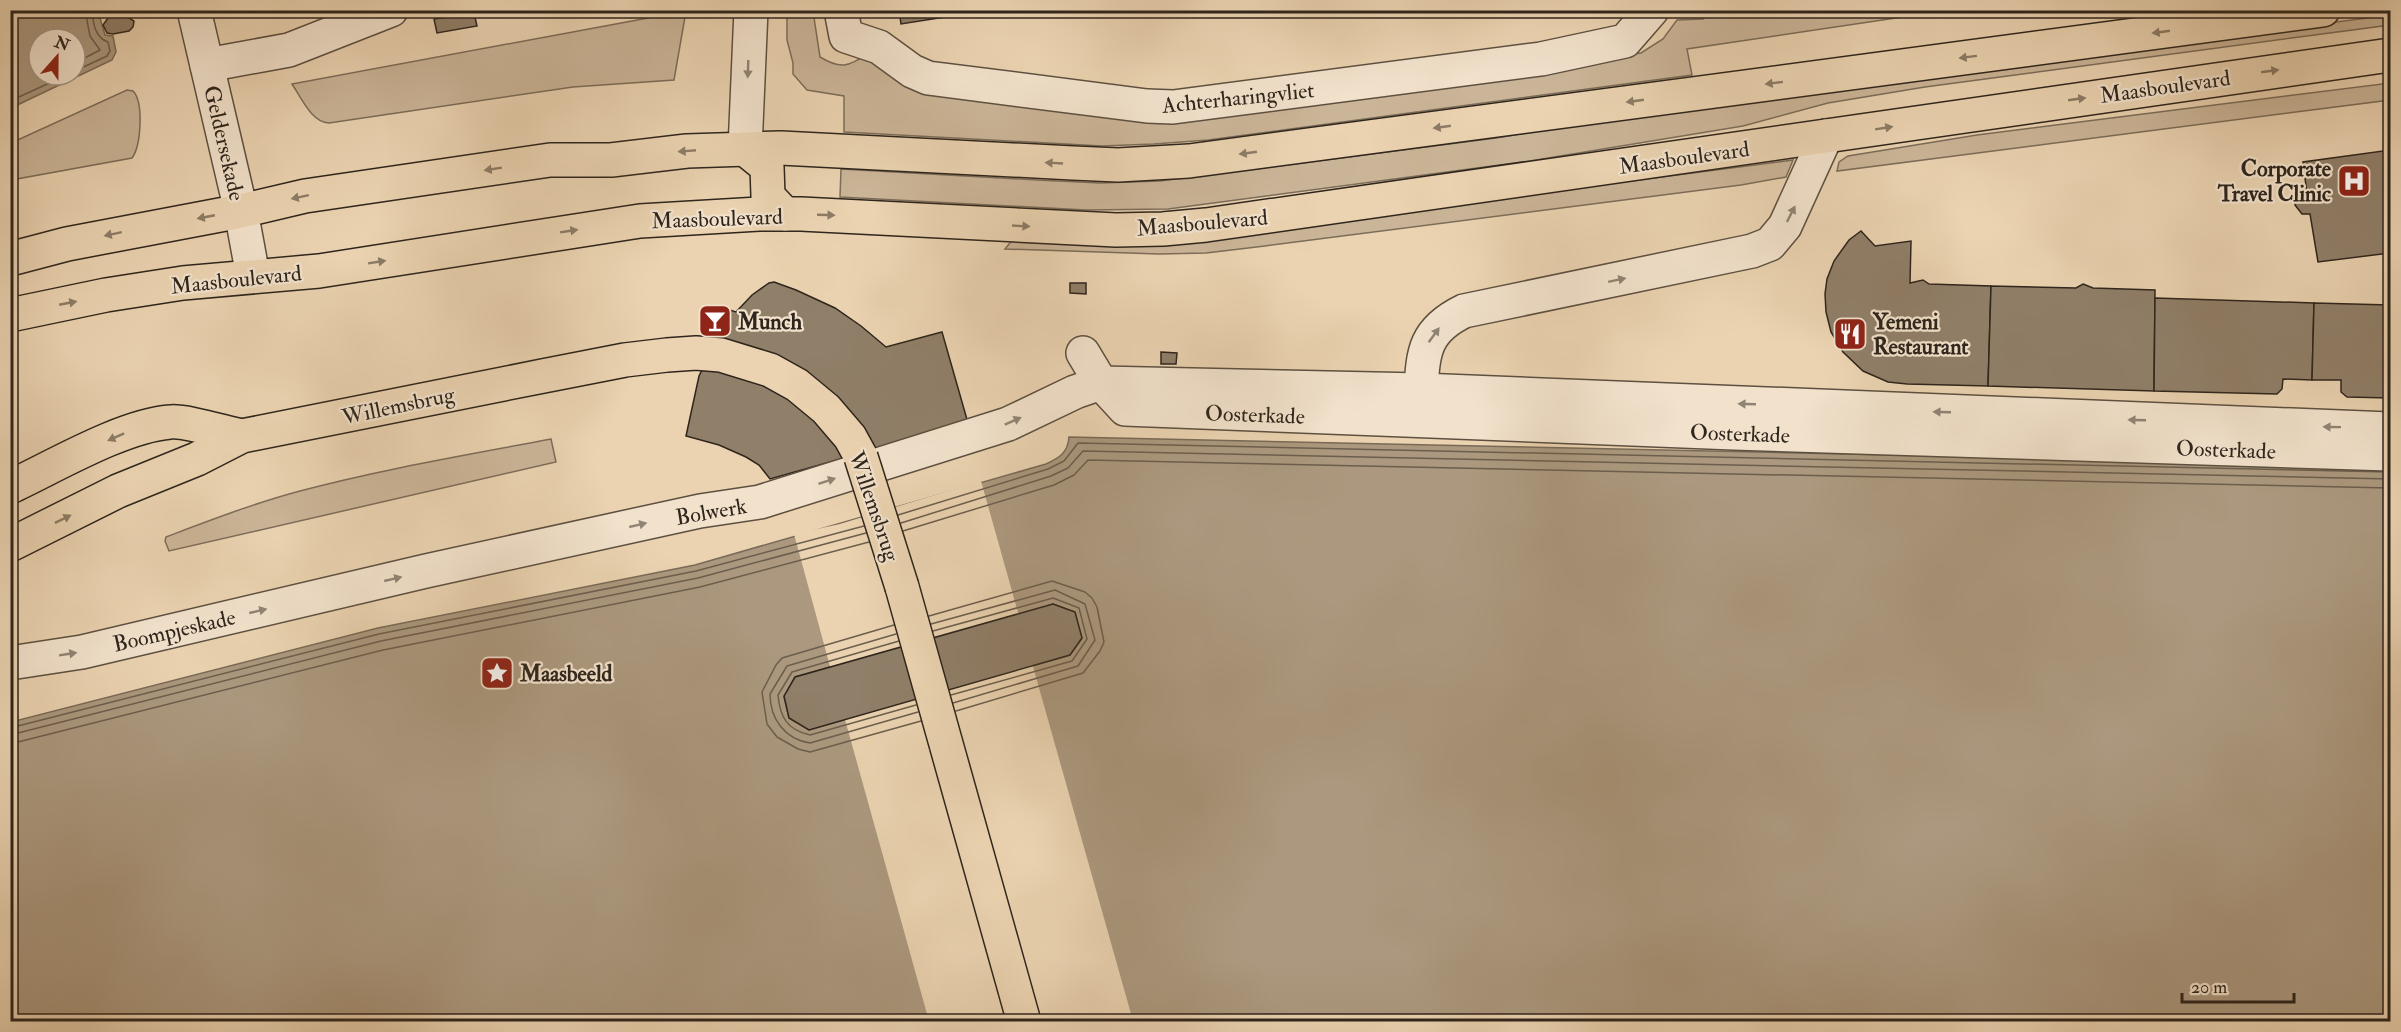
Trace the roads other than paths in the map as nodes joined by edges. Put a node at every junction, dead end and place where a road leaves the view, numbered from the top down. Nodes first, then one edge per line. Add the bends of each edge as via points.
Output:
1 (194, 10) edge
2 (391, 10) edge
3 (751, 10) edge
4 (842, 10) edge
5 (1652, 10) edge
6 (2323, 10) edge
7 (2391, 55) edge
8 (207, 65) junction
9 (1826, 136) junction
10 (745, 149) junction
11 (241, 211) junction
12 (785, 214) junction
13 (10, 259) edge
14 (253, 276) junction
15 (10, 315) edge
16 (1083, 353) dead end
17 (1088, 388) junction
18 (1421, 390) junction
19 (2391, 429) edge
20 (242, 436) junction
21 (2391, 454) edge
22 (10, 487) edge
23 (10, 545) edge
24 (336, 593) joint
25 (10, 663) edge
26 (1024, 1022) edge

1 - 8 street, Geldersekade
2 - 8 street via 289,50
3 -> 10 street
4 - 5 street, Achterharingvliet via 846,36 879,47 921,75 1173,107 1541,59 1625,41
6 -> 10 main road via 1190,161 1073,164
9 -> 7 main road, Maasboulevard
8 - 11 street, Geldersekade
12 -> 9 main road, Maasboulevard via 1084,229 1162,229
18 -> 9 street via 1423,357 1429,341 1448,319 1464,311 1770,244 1790,218
10 -> 11 main road via 611,160 550,160 328,192
10 - 12 main road via 767,167 768,196
11 -> 13 main road
11 - 14 street, Geldersekade
14 -> 12 main road, Maasboulevard via 319,271 640,221
15 -> 14 main road, Maasboulevard via 106,295
16 - 17 street, Oosterkade
17 - 18 street, Oosterkade
17 - 21 street, Oosterkade via 1125,409
24 -> 17 street, Bolwerk via 700,511 760,502 1008,424
19 -> 18 street, Oosterkade
20 -> 22 main road, Willemsbrug via 172,421 149,426 122,434
23 -> 20 main road, Willemsbrug
20 - 26 main road, Willemsbrug, bridge via 625,360 696,353 720,355 770,370 814,398 850,438 861,457 902,587
25 -> 24 street, Boompjeskade via 82,652

